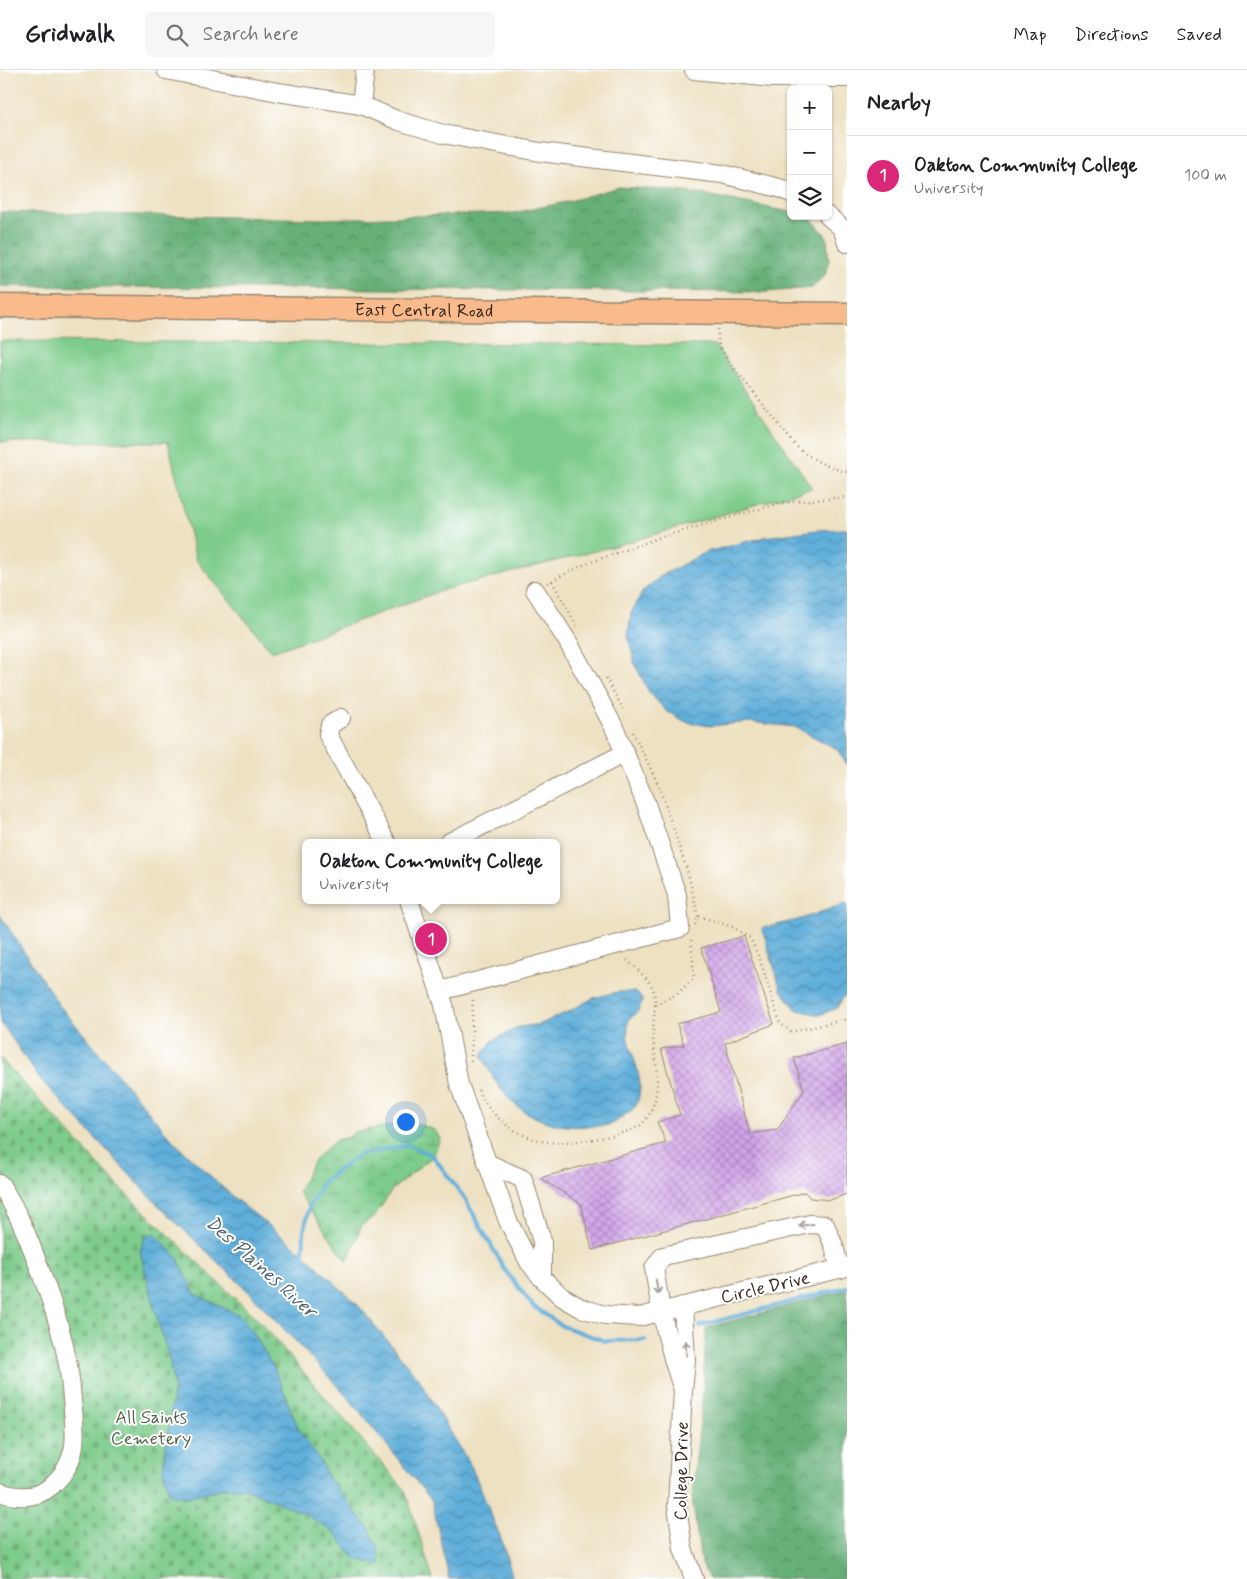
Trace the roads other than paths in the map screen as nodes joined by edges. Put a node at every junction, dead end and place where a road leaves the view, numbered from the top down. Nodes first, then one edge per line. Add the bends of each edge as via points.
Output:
1 (166, 70) edge
2 (365, 70) edge
3 (694, 70) edge
4 (847, 78) edge
5 (361, 105) junction
6 (787, 191) edge
7 (832, 219) edge
8 (847, 244) edge
9 (0, 306) edge
10 (847, 314) edge
11 (535, 590) road end
12 (341, 718) dead end
13 (624, 753) junction
14 (385, 839) edge
15 (456, 839) edge
16 (410, 904) edge
17 (440, 991) junction
18 (488, 1164) junction
19 (0, 1184) edge
20 (844, 1268) edge
21 (542, 1278) junction
22 (684, 1306) junction
23 (661, 1312) junction
24 (683, 1390) junction
25 (0, 1492) edge
26 (694, 1579) edge

1 - 5 street
2 - 5 street
3 - 4 street via 772,78
5 - 6 street via 443,134 540,152 722,174
7 - 8 street via 842,228
9 - 10 main road, East Central Road
11 - 13 street via 568,642 614,727
12 - 14 street via 330,725 328,735
13 - 15 street
13 - 17 street via 646,804 677,895 680,928
16 - 17 street, Circle Drive
17 - 18 street, Circle Drive via 459,1084
18 - 21 street, Circle Drive via 508,1221 529,1262
18 - 21 street via 522,1179 542,1241
19 - 25 street via 13,1203 30,1241 55,1312 68,1365 74,1444 63,1473 44,1492 10,1496
20 - 22 street, Circle Drive
20 -> 23 street, College Drive via 825,1225 810,1224 663,1256 654,1268
21 - 23 street, Circle Drive via 562,1298 605,1315 639,1318
22 - 23 street, Circle Drive
24 -> 22 street, College Drive via 686,1361
23 - 24 street, College Drive
24 - 26 street, College Drive via 677,1506 683,1549

